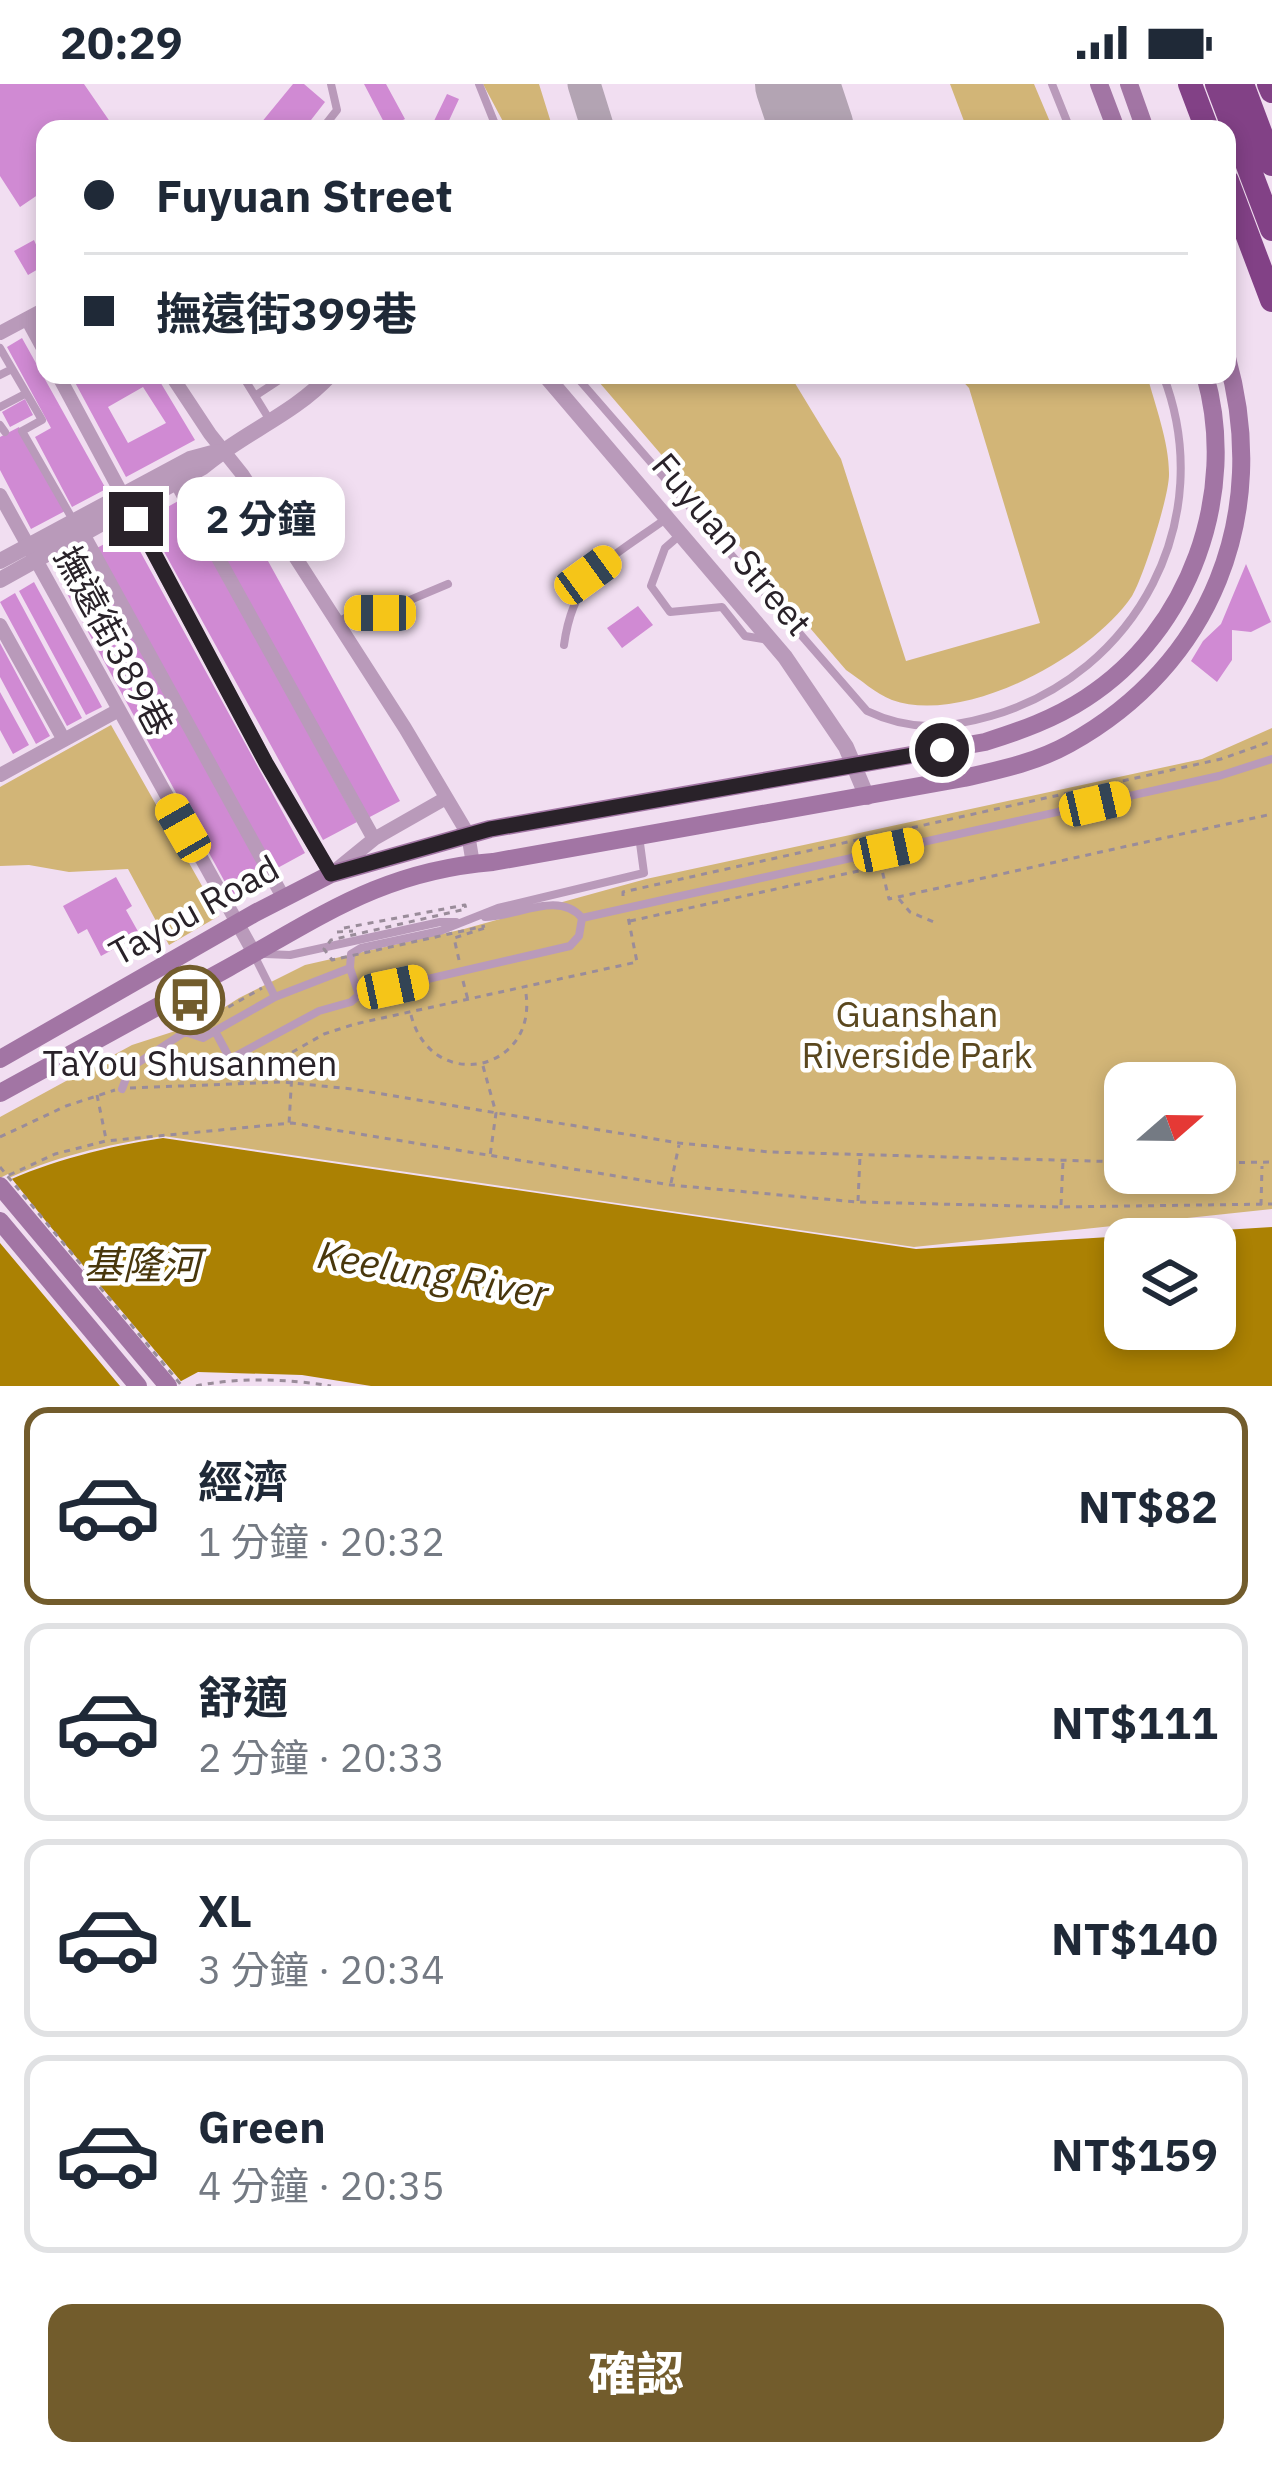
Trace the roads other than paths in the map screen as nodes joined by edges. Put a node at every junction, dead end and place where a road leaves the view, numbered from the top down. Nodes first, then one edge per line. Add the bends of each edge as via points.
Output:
1 (332, 84) edge
2 (478, 84) edge
3 (1052, 84) edge
4 (1099, 84) edge
5 (1129, 84) edge
6 (1190, 84) edge
7 (1217, 84) edge
8 (1241, 84) edge
9 (329, 120) edge
10 (493, 120) edge
11 (1066, 120) edge
12 (1113, 120) edge
13 (1142, 120) edge
14 (1204, 120) edge
15 (1231, 120) edge
16 (1236, 134) edge
17 (1272, 164) edge
18 (1236, 206) edge
19 (1272, 229) edge
20 (1272, 300) edge
21 (36, 314) edge
22 (27, 319) junction
23 (0, 333) edge
24 (36, 336) edge
25 (0, 348) edge
26 (12, 369) junction
27 (0, 375) edge
28 (63, 384) edge
29 (177, 384) edge
30 (248, 384) edge
31 (273, 384) edge
32 (322, 384) edge
33 (552, 384) edge
34 (583, 384) edge
35 (1166, 384) edge
36 (1207, 384) edge
37 (1232, 384) edge
38 (26, 394) junction
39 (255, 396) junction
40 (0, 407) edge
41 (272, 423) junction
42 (222, 451) junction
43 (176, 482) junction
44 (0, 495) edge
45 (127, 501) junction
46 (667, 518) junction
47 (78, 527) junction
48 (681, 534) junction
49 (32, 552) junction
50 (0, 561) edge
51 (0, 580) edge
52 (448, 584) dead end
53 (338, 622) junction
54 (0, 626) edge
55 (772, 640) junction
56 (564, 645) dead end
57 (117, 711) junction
58 (64, 740) junction
59 (0, 754) edge
60 (1272, 759) edge
61 (855, 766) junction
62 (5, 773) edge
63 (867, 796) junction
64 (446, 798) junction
65 (468, 834) junction
66 (639, 836) junction
67 (374, 839) junction
68 (473, 864) junction
69 (331, 874) junction
70 (283, 897) junction
71 (478, 917) junction
72 (582, 918) junction
73 (458, 922) junction
74 (236, 923) junction
75 (254, 953) junction
76 (350, 968) junction
77 (358, 994) junction
78 (275, 997) junction
79 (215, 1031) junction
80 (0, 1059) edge
81 (122, 1089) road end
82 (0, 1093) edge
83 (0, 1182) edge
84 (0, 1221) edge
85 (138, 1386) edge
86 (168, 1386) edge

1 - 9 lane via 337,110
2 - 10 lane
3 - 11 lane
4 - 12 main road
5 - 13 main road
6 - 14 highway
7 - 15 highway
8 - 17 highway
16 - 19 highway
18 - 20 highway
21 - 22 street
22 - 23 street
22 - 24 street
25 - 26 lane
26 - 27 lane
26 - 38 lane
28 - 45 street
29 - 42 street
30 - 39 lane
31 - 39 lane
32 - 41 street
33 - 46 street, Fuyuan Street
34 - 35 lane via 866,711 898,726 965,724 1029,705 1085,670 1126,630 1166,556 1181,473
36 - 61 main road via 1217,443 1210,513 1179,599 1141,650 1089,697 1018,732
37 - 63 main road via 1240,503 1220,576 1167,667 1066,746 1011,767
38 - 40 lane
38 - 47 lane via 42,420 22,430
39 - 41 lane
41 - 42 street
42 - 43 street
42 - 45 street via 190,459
42 - 53 street
43 - 45 street
43 - 67 street
44 - 49 street, 撫遠街389巷
45 - 47 street
45 - 69 street
46 - 48 street, Fuyuan Street
46 - 56 lane via 588,575
47 - 49 street
47 - 70 street
48 - 55 street, Fuyuan Street
48 - 55 lane via 664,548 651,586 670,612 722,607 745,636
49 - 50 street
49 - 51 street
49 - 57 street, 撫遠街389巷
52 - 53 lane
53 - 64 street
54 - 58 street
55 - 61 street, Fuyuan Street
57 - 58 street
57 - 74 street, 撫遠街389巷
58 - 62 street
59 - 62 street
60 - 72 lane
61 - 63 street, Fuyuan Street
61 - 65 main road, Tayou Road
63 - 66 main road, Tayou Road
64 - 65 street
64 - 67 street
65 - 68 street
65 - 69 main road, Tayou Road
66 - 68 main road, Tayou Road
66 - 71 lane via 644,873
67 - 69 street
68 - 75 main road, Tayou Road via 393,880
69 - 70 main road, Tayou Road
70 - 74 main road, Tayou Road
71 - 72 lane via 560,903
71 - 73 lane
72 - 77 lane via 570,946
73 - 75 lane via 290,955
73 - 76 lane via 362,948 351,954
74 - 75 street, 撫遠街389巷
74 - 80 main road, Tayou Road
75 - 78 lane
75 - 82 main road, Tayou Road
76 - 77 lane
76 - 78 lane
77 - 79 lane via 230,1059
78 - 79 lane
79 - 81 lane via 203,1038 185,1032 130,1068
83 - 86 main road
84 - 85 main road

